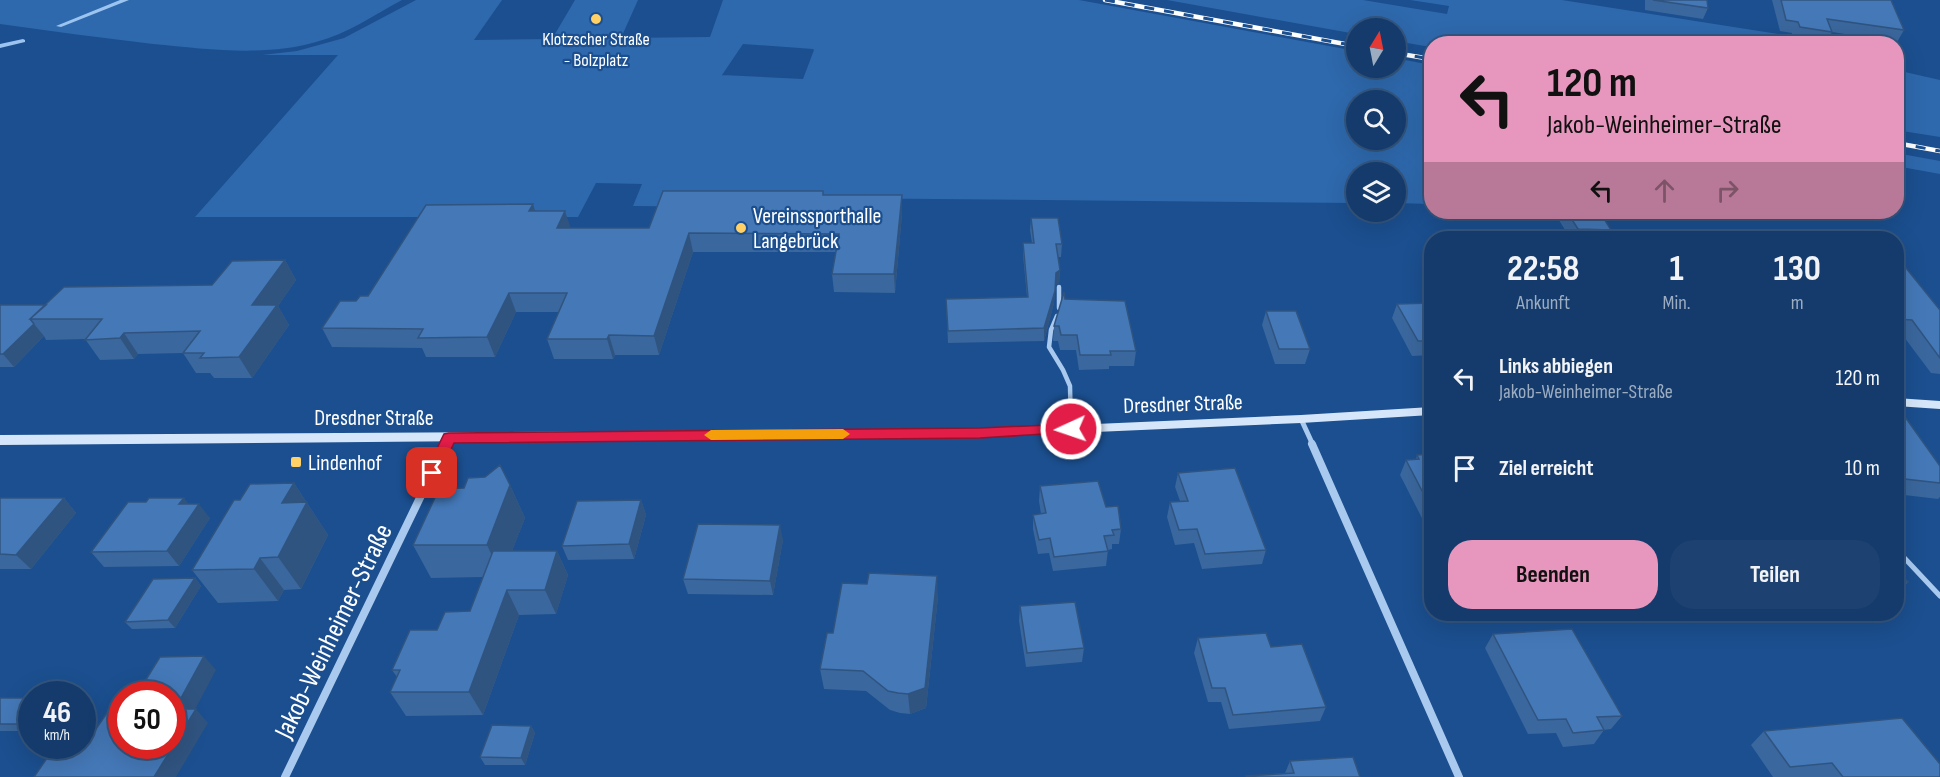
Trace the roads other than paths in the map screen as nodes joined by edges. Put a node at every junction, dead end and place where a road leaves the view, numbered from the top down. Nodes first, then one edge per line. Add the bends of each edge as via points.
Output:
1 (1059, 287) edge
2 (1904, 403) edge
3 (1940, 405) edge
4 (1424, 411) edge
5 (1301, 419) junction
6 (1071, 429) junction
7 (449, 438) junction
8 (0, 440) edge
9 (1904, 558) edge
10 (1940, 596) edge
11 (285, 777) edge
12 (1459, 777) edge

1 - 6 lane via 1061,300 1048,344 1050,354 1068,380
2 - 3 main road
4 - 5 main road, Dresdner Straße
5 - 6 main road, Dresdner Straße
5 - 12 street
6 - 7 main road, Dresdner Straße
7 - 8 main road, Dresdner Straße
7 - 11 street, Jakob-Weinheimer-Straße
9 - 10 lane

